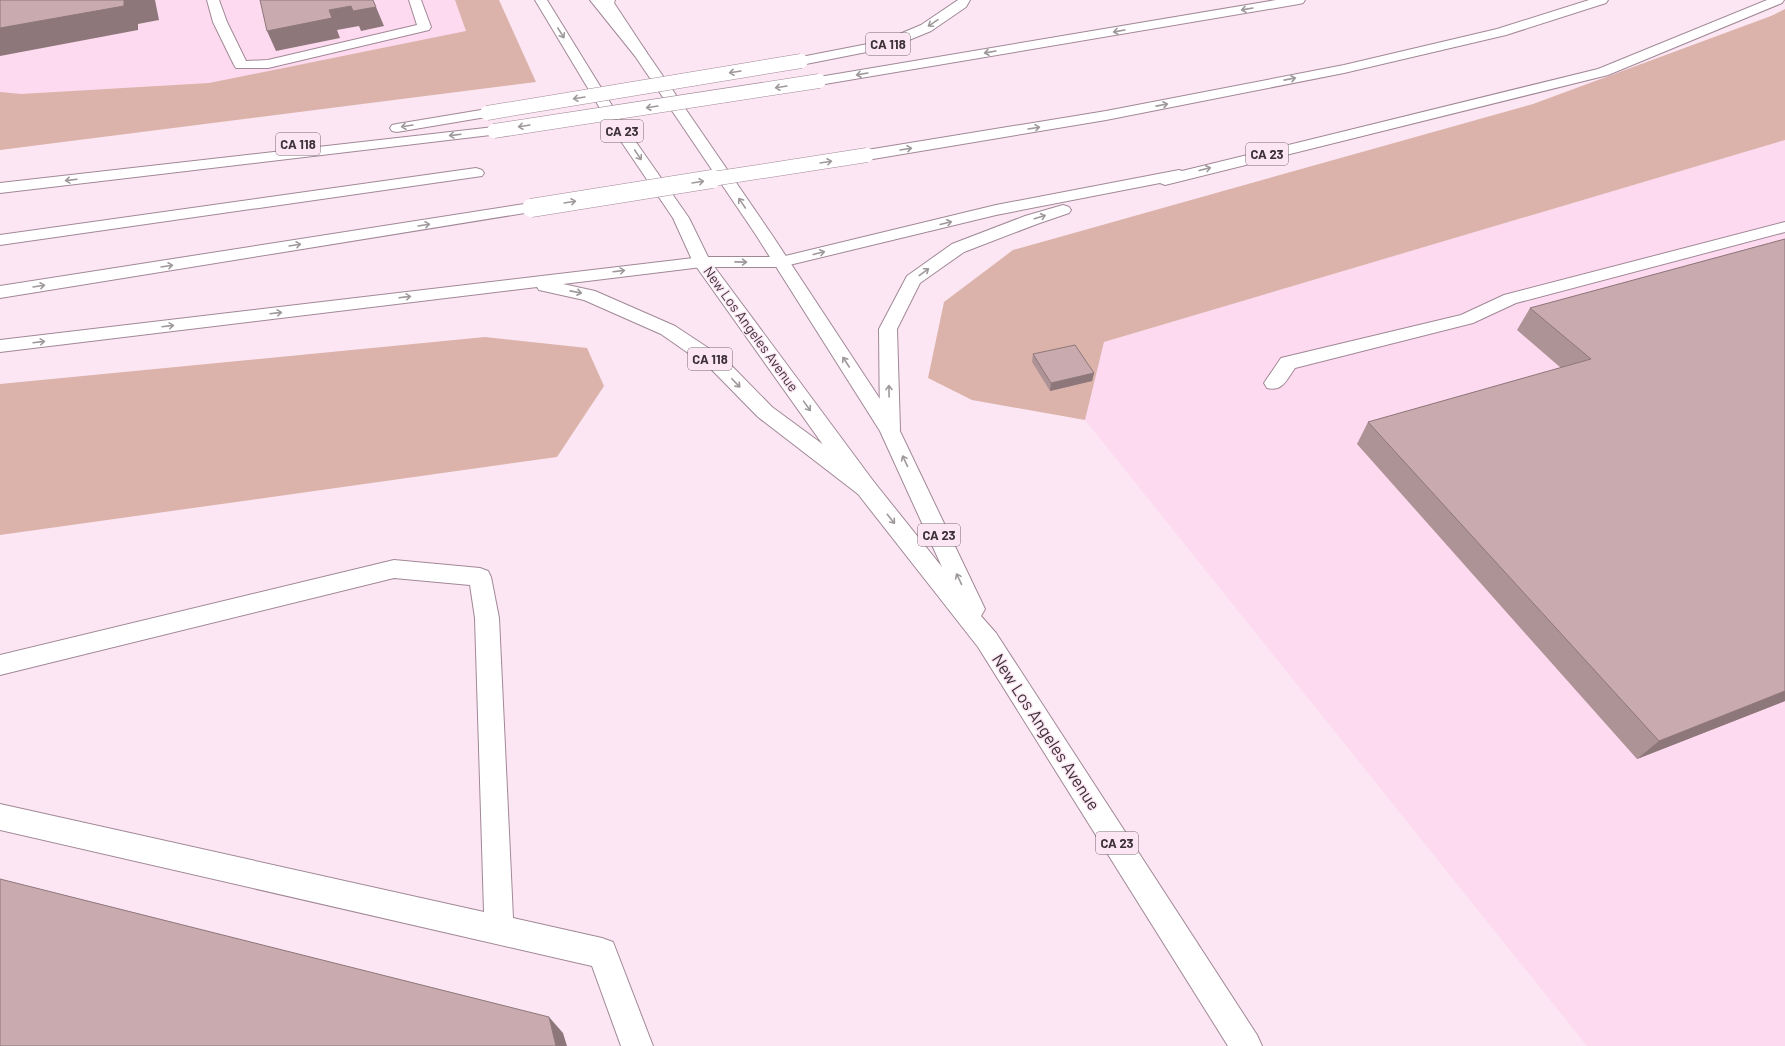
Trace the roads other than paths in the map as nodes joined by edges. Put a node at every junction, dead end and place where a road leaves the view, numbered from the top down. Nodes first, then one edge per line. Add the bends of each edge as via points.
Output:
1 (213, 0) edge
2 (414, 0) edge
3 (541, 0) edge
4 (596, 0) edge
5 (609, 0) edge
6 (964, 0) edge
7 (1299, 0) edge
8 (1602, 0) edge
9 (1778, 0) edge
10 (640, 53) junction
11 (476, 173) dead end
12 (110, 176) junction
13 (1179, 176) junction
14 (0, 188) edge
15 (1785, 227) edge
16 (0, 240) edge
17 (702, 262) junction
18 (781, 262) junction
19 (524, 282) junction
20 (0, 292) edge
21 (0, 346) edge
22 (1274, 384) dead end
23 (890, 430) junction
24 (866, 488) junction
25 (987, 640) junction
26 (0, 665) edge
27 (0, 818) edge
28 (499, 930) junction
29 (637, 1046) edge
30 (1246, 1046) edge

1 - 2 main road via 220,22 241,65 268,64 424,27
3 -> 17 main road, New Los Angeles Avenue / CA 23 via 618,125 681,218
4 - 10 main road, New Los Angeles Avenue
5 - 10 main road via 608,3
6 -> 12 main road, CA 118, bridge via 962,4 926,28 887,44 801,61
7 -> 12 main road, bridge via 819,81 494,131
20 -> 8 main road, bridge via 1084,120 1335,70 1502,31
13 -> 9 main road, CA 23 via 1603,72
18 -> 10 main road, New Los Angeles Avenue
11 - 16 main road
12 -> 14 main road, CA 118
18 -> 13 main road via 996,210
23 -> 13 main road, CA 23 via 888,328 913,280 958,248 1031,220
15 - 22 main road via 1510,298 1467,319 1288,363
17 -> 18 main road
19 -> 17 main road
17 -> 24 main road, New Los Angeles Avenue / CA 23
23 -> 18 main road, New Los Angeles Avenue
21 -> 19 main road, CA 118
19 -> 24 main road, CA 118 via 589,294 668,330 718,364 765,412
25 -> 23 main road, New Los Angeles Avenue / CA 23
24 -> 25 main road, New Los Angeles Avenue / CA 23
25 - 30 main road, New Los Angeles Avenue / CA 23
26 - 28 main road via 394,569 480,577 487,618
27 - 28 main road
28 - 29 main road via 602,953

